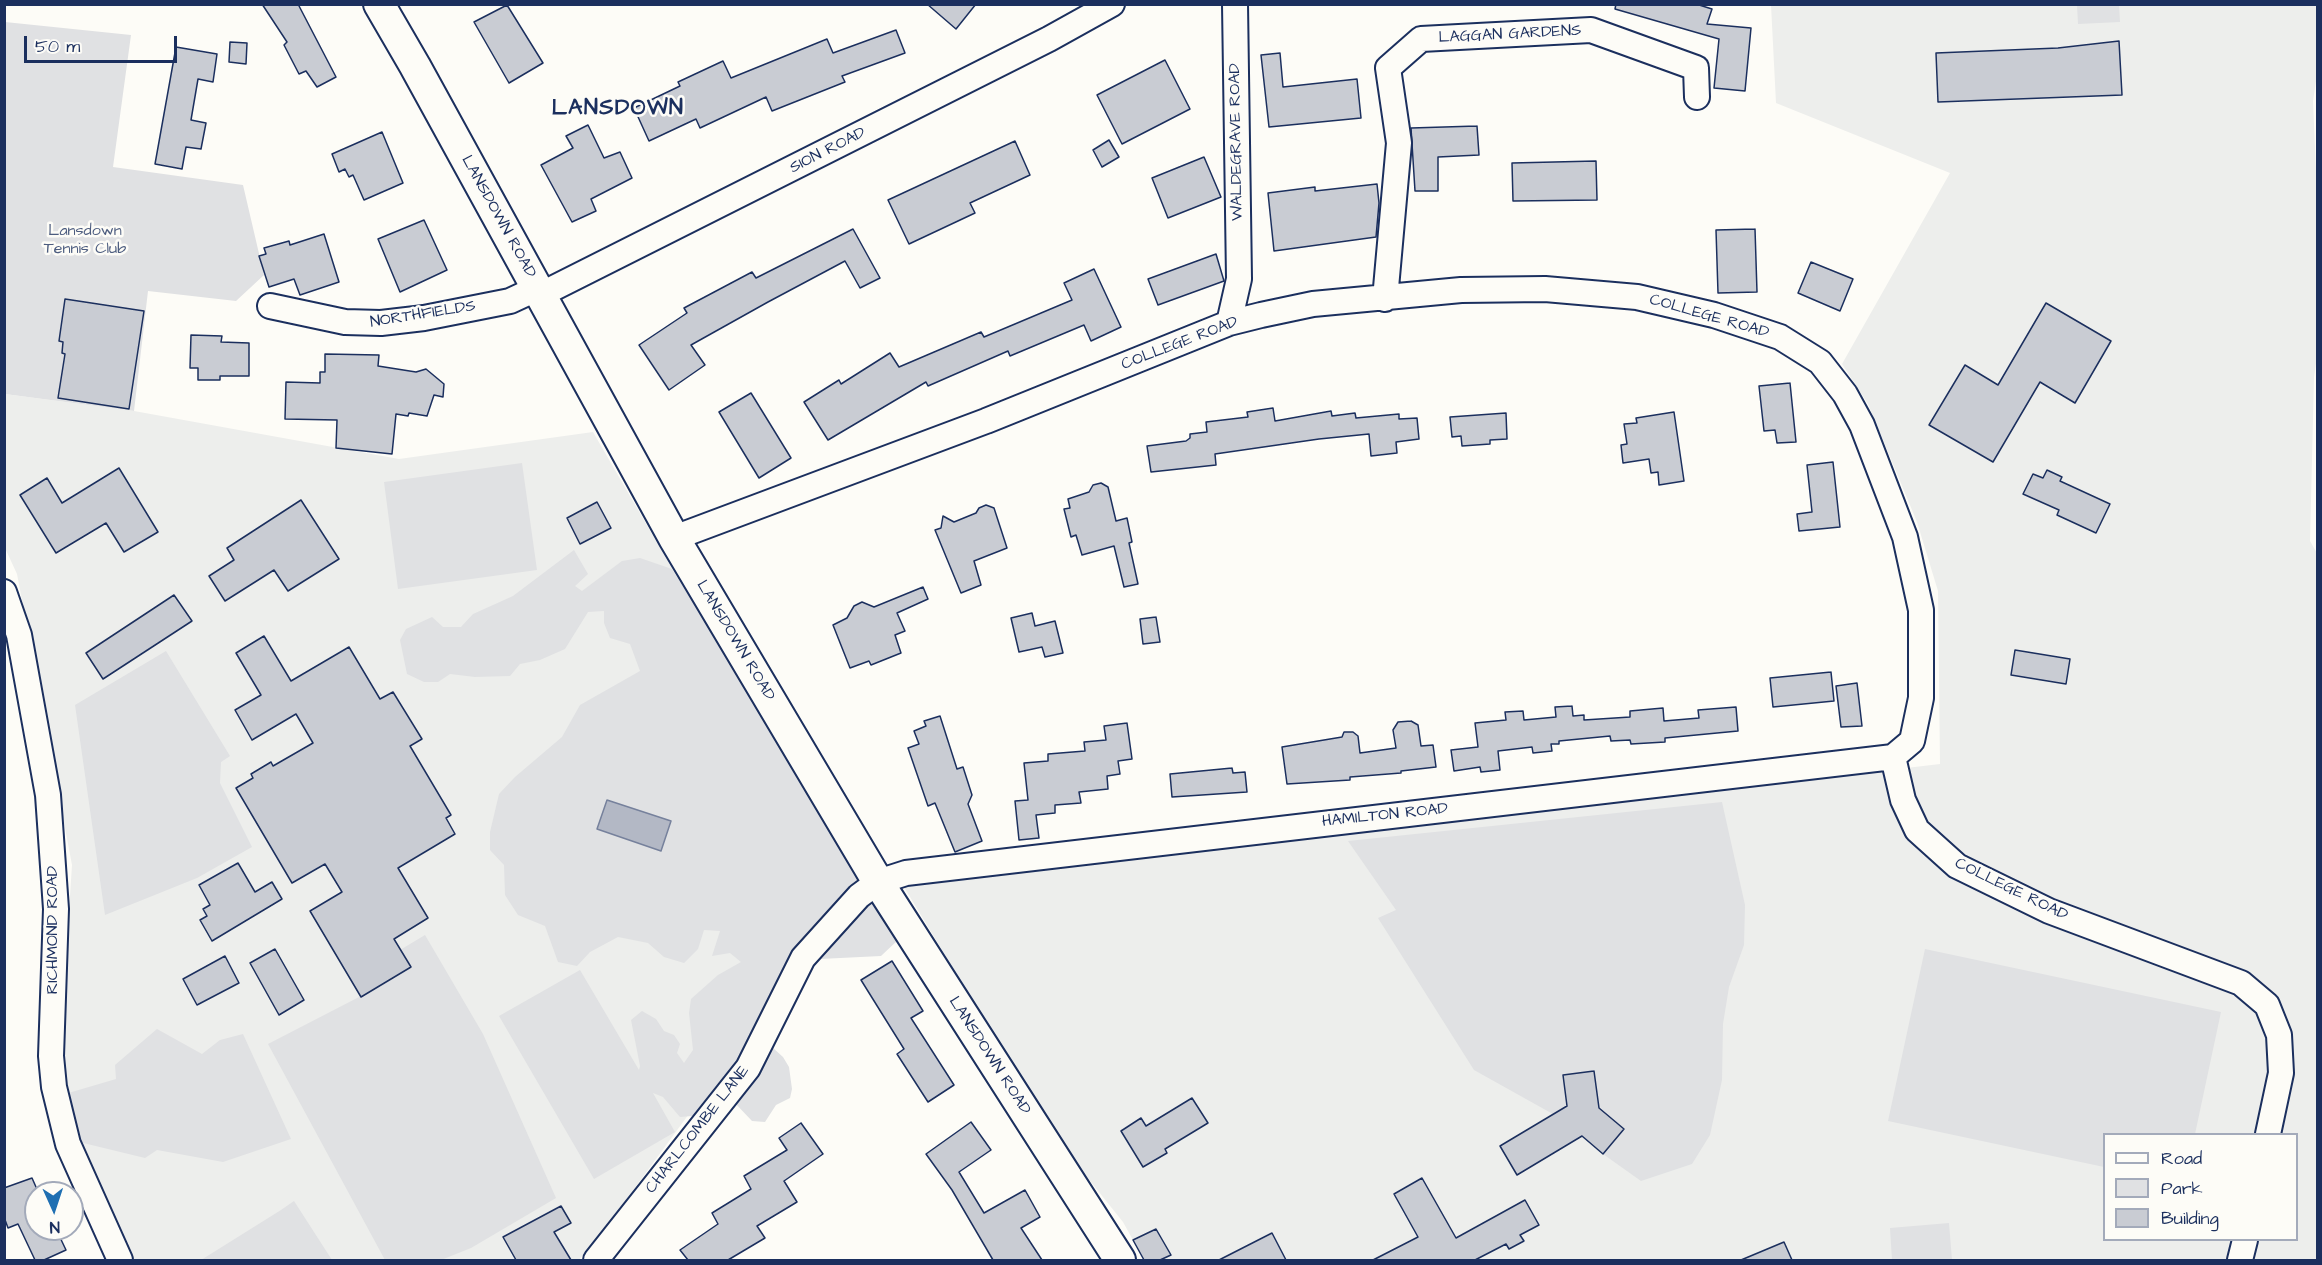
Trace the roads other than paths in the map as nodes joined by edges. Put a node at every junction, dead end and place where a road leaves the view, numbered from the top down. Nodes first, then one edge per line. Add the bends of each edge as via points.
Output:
1 (379, 4) edge
2 (1112, 4) edge
3 (1234, 4) edge
4 (1697, 98) dead end
5 (1239, 279) junction
6 (540, 291) junction
7 (1385, 299) junction
8 (270, 306) dead end
9 (1262, 315) junction
10 (1229, 323) junction
11 (675, 538) junction
12 (4, 592) edge
13 (1893, 757) junction
14 (878, 882) junction
15 (2268, 1133) edge
16 (2245, 1241) edge
17 (120, 1260) edge
18 (596, 1260) edge
19 (1120, 1260) edge
20 (2240, 1260) edge

1 - 6 street, LANSDOWN ROAD
2 - 6 street, SION ROAD via 1049,39
3 - 5 street, WALDEGRAVE ROAD
4 - 7 street, LAGGAN GARDENS via 1696,68 1591,30 1421,39 1388,68 1399,143
5 - 9 street
5 - 10 street, WALDEGRAVE ROAD
6 - 8 street, NORTHFIELDS via 424,318 372,324
6 - 11 street, LANSDOWN ROAD
7 - 9 street, COLLEGE ROAD via 1313,304
7 - 13 street, COLLEGE ROAD via 1461,290 1545,288 1637,297 1714,315 1780,337 1820,362 1845,394 1862,425 1905,537 1921,610 1921,698 1912,741
9 - 10 street, COLLEGE ROAD
10 - 11 street, COLLEGE ROAD via 986,421
11 - 14 street, LANSDOWN ROAD
12 - 17 street, RICHMOND ROAD via 19,635 49,805 56,909 51,1056 54,1087 69,1144
13 - 14 street, HAMILTON ROAD via 906,873
13 - 15 street, COLLEGE ROAD via 1903,800 1917,830 1958,866 2049,911 2241,983 2267,1005 2279,1035 2281,1073
14 - 18 street, CHARLCOMBE LANE via 858,896 803,958 747,1068
14 - 19 street, LANSDOWN ROAD
16 - 20 street

